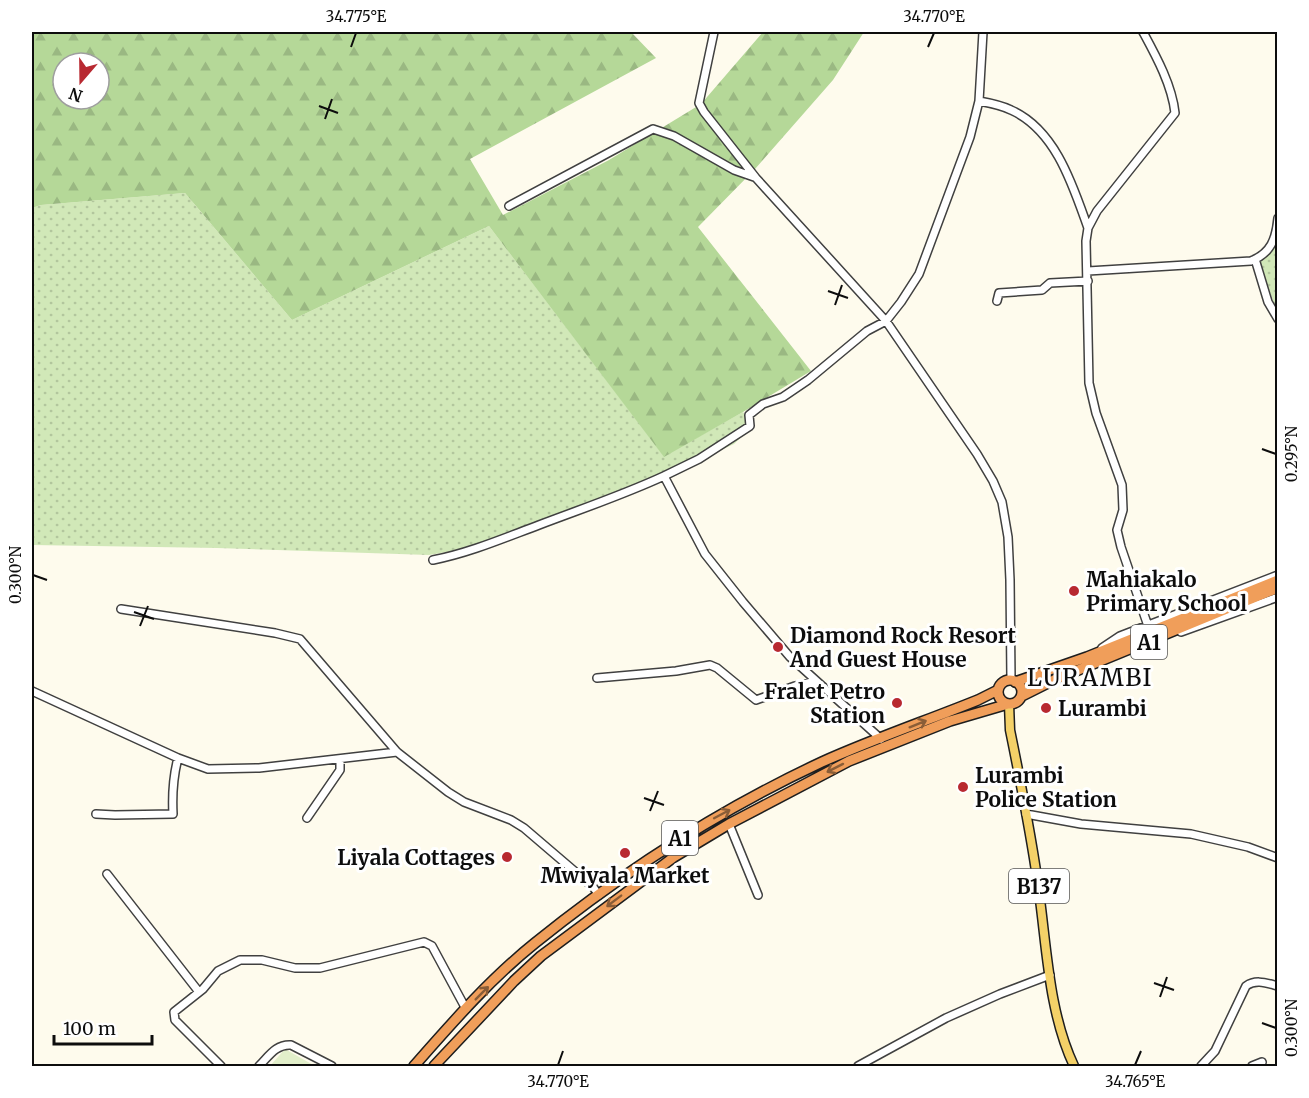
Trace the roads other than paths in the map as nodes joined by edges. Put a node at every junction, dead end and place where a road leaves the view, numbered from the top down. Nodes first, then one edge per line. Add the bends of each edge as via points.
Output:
1 (714, 32) edge
2 (983, 32) edge
3 (1143, 32) edge
4 (979, 101) junction
5 (756, 178) junction
6 (509, 206) dead end
7 (1278, 218) edge
8 (1088, 228) junction
9 (1255, 259) junction
10 (1088, 271) junction
11 (1088, 281) junction
12 (998, 301) dead end
13 (1278, 319) edge
14 (886, 321) junction
15 (664, 476) junction
16 (433, 560) dead end
17 (1278, 575) edge
18 (1278, 580) edge
19 (1278, 588) edge
20 (1278, 597) edge
21 (121, 609) dead end
22 (1148, 626) junction
23 (1156, 639) junction
24 (1087, 657) junction
25 (597, 678) dead end
26 (816, 681) junction
27 (1013, 681) junction
28 (998, 690) junction
29 (32, 691) edge
30 (1022, 696) junction
31 (1008, 704) junction
32 (881, 739) junction
33 (397, 752) junction
34 (178, 758) junction
35 (340, 760) junction
36 (96, 814) dead end
37 (1026, 814) junction
38 (307, 818) dead end
39 (729, 824) junction
40 (1278, 858) edge
41 (107, 874) dead end
42 (599, 894) junction
43 (758, 895) dead end
44 (1050, 975) junction
45 (1278, 986) edge
46 (200, 992) junction
47 (466, 1009) junction
48 (1262, 1062) dead end
49 (221, 1066) edge
50 (259, 1066) edge
51 (332, 1066) edge
52 (414, 1066) edge
53 (434, 1066) edge
54 (858, 1066) edge
55 (1074, 1066) edge
56 (1201, 1066) edge
57 (1252, 1066) edge

1 - 5 street via 699,103
2 - 4 street
3 - 8 street via 1175,113 1114,188
4 - 8 street via 1011,110 1041,134 1061,163
4 - 14 street via 967,146 919,274
5 - 6 street via 654,129
5 - 14 street
7 - 9 street via 1270,247 1264,256
8 - 10 street
9 - 10 street
9 - 13 street via 1268,303
10 - 11 street
11 - 12 street via 1050,283 1042,290 999,293
11 - 22 street via 1089,383 1122,485 1123,510 1117,530
14 - 15 street via 867,331 783,397 763,404 749,415 750,426 730,440
14 - 27 street via 977,454 1002,502 1008,537
15 - 16 street via 515,534
15 - 26 street via 705,554 790,657
17 - 22 street
18 - 24 highway, A1
19 - 23 highway, A1
20 - 23 street
21 - 33 street via 300,639
22 - 24 street via 1120,636
23 - 30 highway, A1
24 - 27 highway, A1
25 - 26 street via 710,665 756,700
26 - 32 street
27 - 28 highway, A1 via 1002,684
27 - 30 highway via 1020,686
28 - 31 highway via 1001,700
32 -> 28 highway, A1
29 - 34 street
30 - 31 highway, A1 via 1017,703
31 - 37 main road, B137
31 -> 39 highway, A1 via 849,761
42 -> 32 highway, A1 via 697,828 822,762
33 - 35 street
33 - 42 street via 464,802 524,828
34 - 35 street via 208,769 224,770
34 - 36 street via 172,796 174,814
35 - 38 street via 340,770
37 - 40 street via 1203,837
37 - 44 main road, B137
39 - 43 street
39 -> 53 highway, A1 via 674,857 541,956
41 - 46 street
47 -> 42 highway, A1 via 533,944
44 - 54 street via 946,1018
44 - 55 main road, B137 via 1064,1041
45 - 56 street via 1260,982 1246,986 1215,1051
46 - 47 street via 218,971 246,959 320,968 424,942 432,946
46 - 49 street via 174,1012 175,1020
47 - 52 highway, A1
48 - 57 street
50 - 51 street via 285,1044

